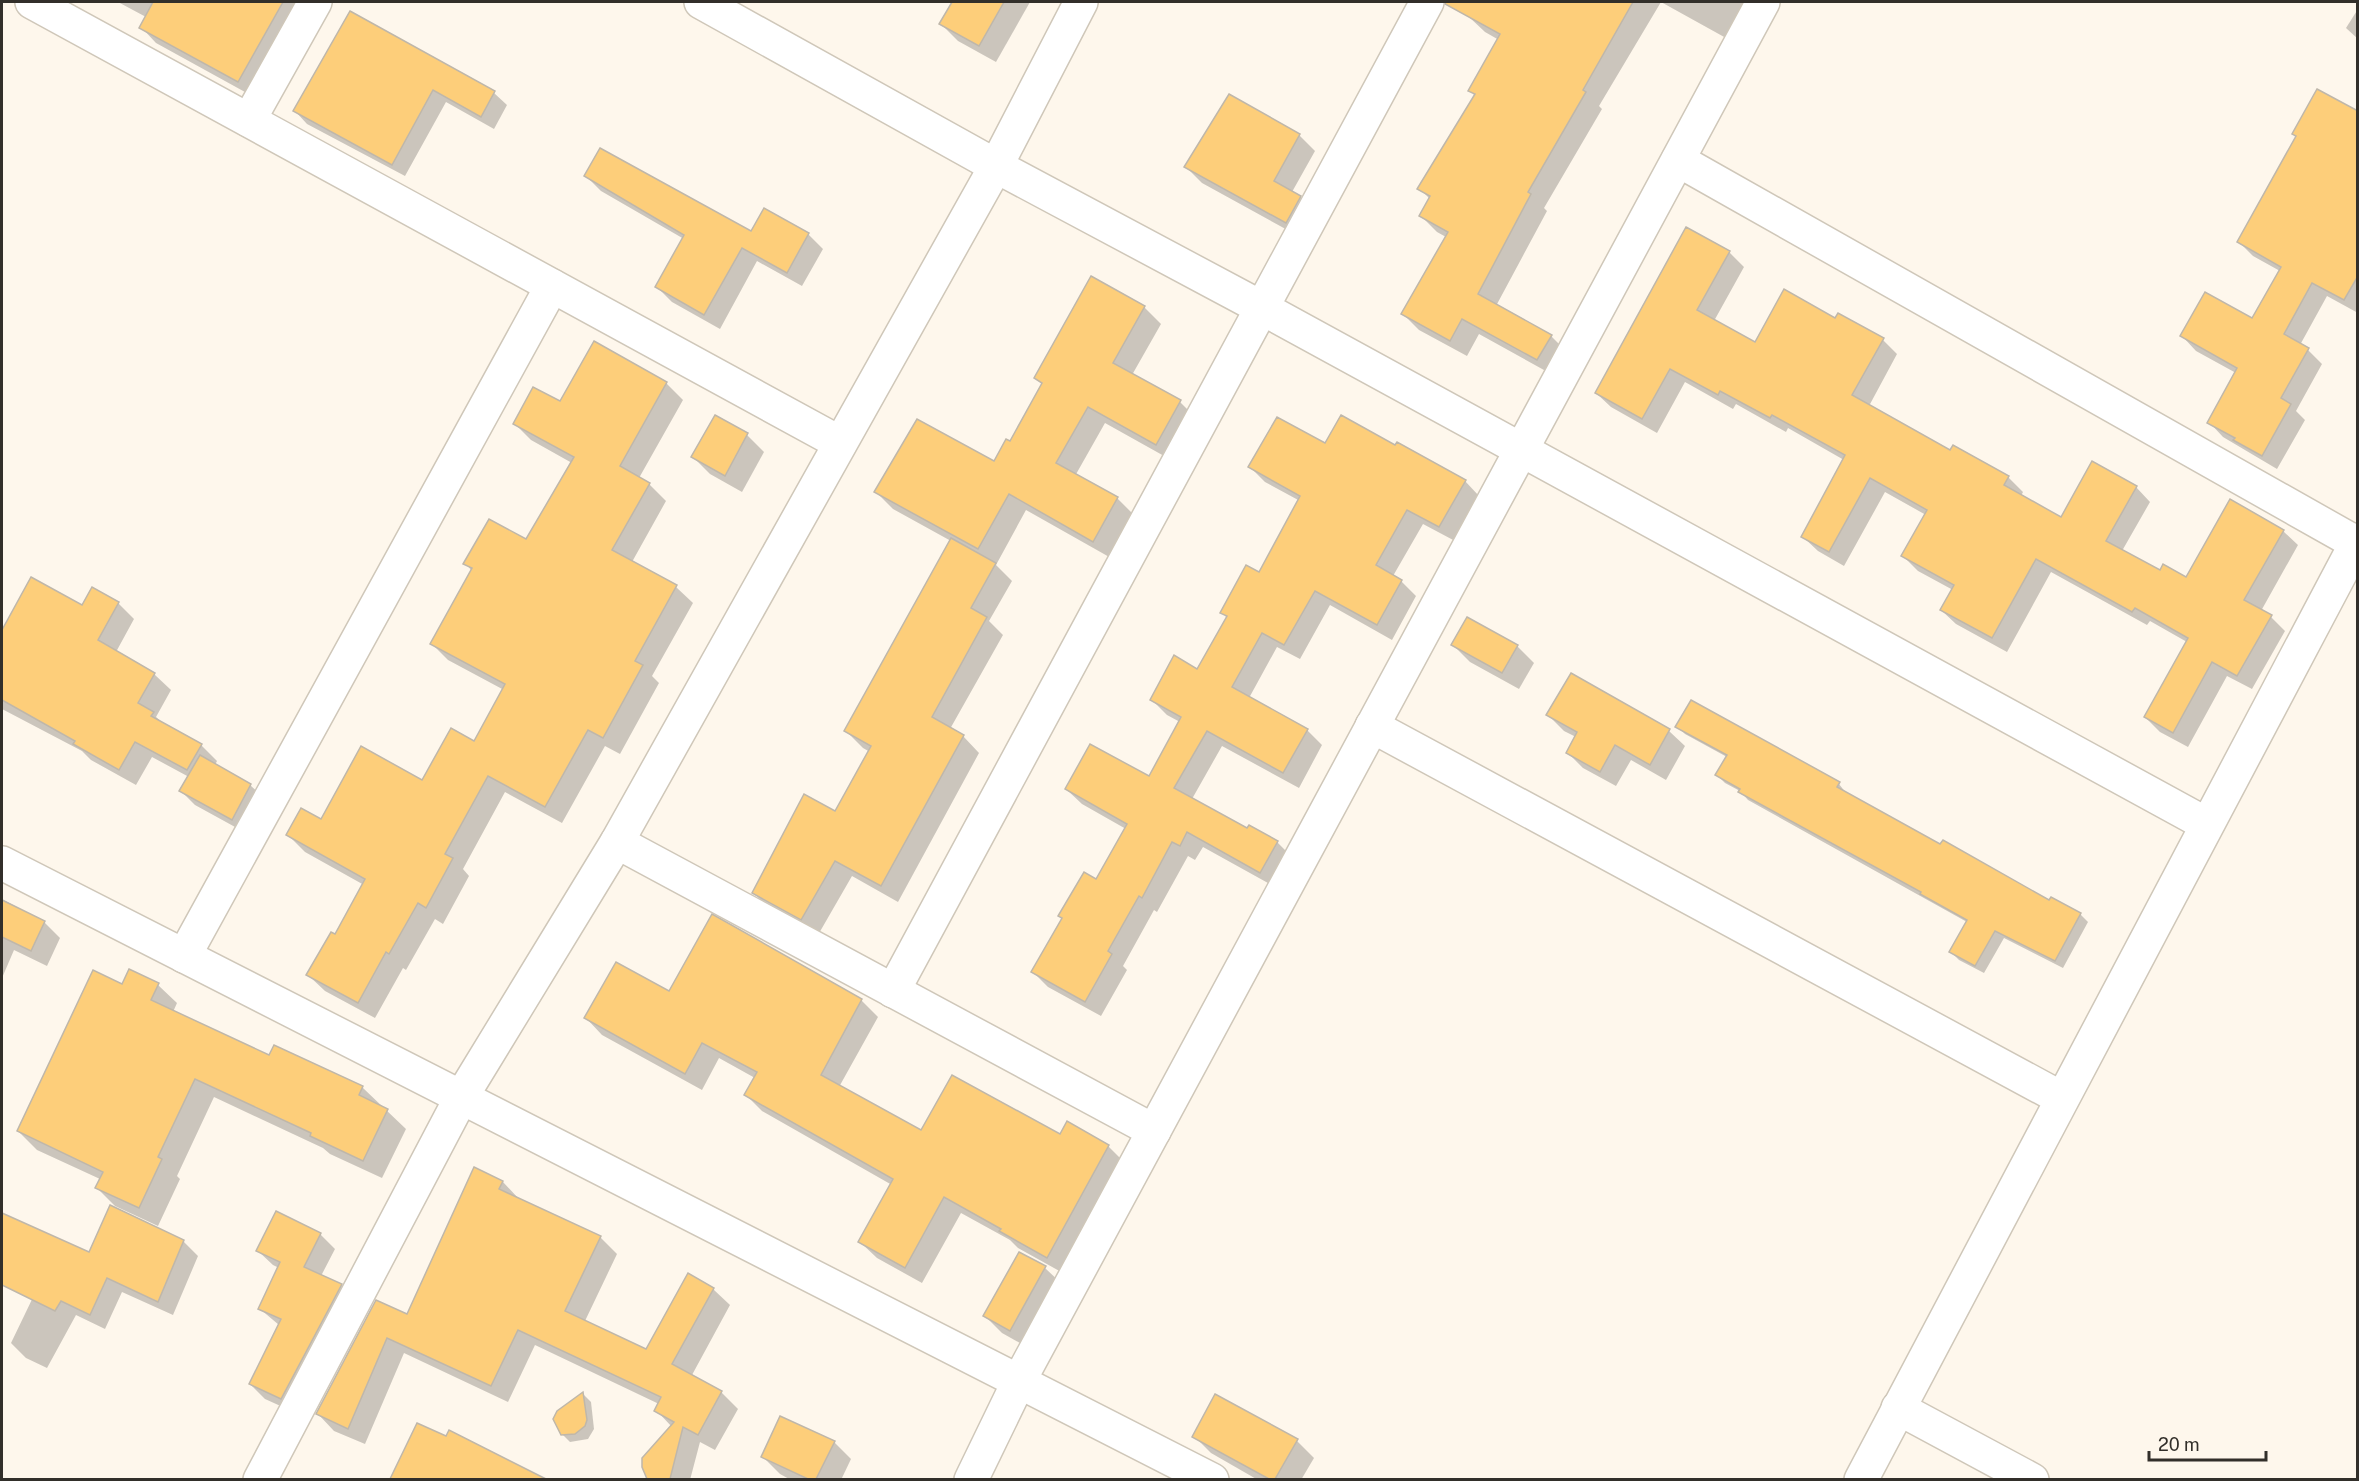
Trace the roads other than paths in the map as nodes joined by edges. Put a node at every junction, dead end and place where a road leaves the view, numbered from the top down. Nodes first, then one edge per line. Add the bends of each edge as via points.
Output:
1 (32, 2) edge
2 (315, 2) edge
3 (701, 2) edge
4 (1081, 2) edge
5 (1427, 2) edge
6 (1763, 2) edge
7 (739, 10) edge
8 (249, 120) junction
9 (1678, 160) junction
10 (996, 166) junction
11 (552, 286) junction
12 (1262, 308) junction
13 (840, 443) junction
14 (1521, 450) junction
15 (2357, 541) edge
16 (1372, 726) junction
17 (2206, 824) junction
18 (617, 842) junction
19 (2, 863) edge
20 (184, 956) junction
21 (893, 991) junction
22 (462, 1096) junction
23 (2061, 1098) junction
24 (1154, 1131) junction
25 (1019, 1381) junction
26 (1898, 1408) junction
27 (260, 1479) edge
28 (971, 1479) edge
29 (1212, 1479) edge
30 (1861, 1479) edge
31 (2032, 1479) edge

1 - 8 street
2 - 8 street
3 - 7 street
4 - 10 street
5 - 12 street
6 - 9 street
7 - 10 street
8 - 11 street
9 - 14 street
9 - 15 street
10 - 12 street
10 - 13 street
11 - 13 street
11 - 20 street
12 - 14 street
12 - 21 street
13 - 18 street
14 - 16 street
14 - 17 street
15 - 17 street
16 - 23 street
16 - 24 street
17 - 23 street
18 - 21 street
18 - 22 street
19 - 20 street
20 - 22 street
21 - 24 street
22 - 25 street
22 - 27 street
23 - 26 street
24 - 25 street
25 - 28 street
25 - 29 street
26 - 30 street
26 - 31 street

